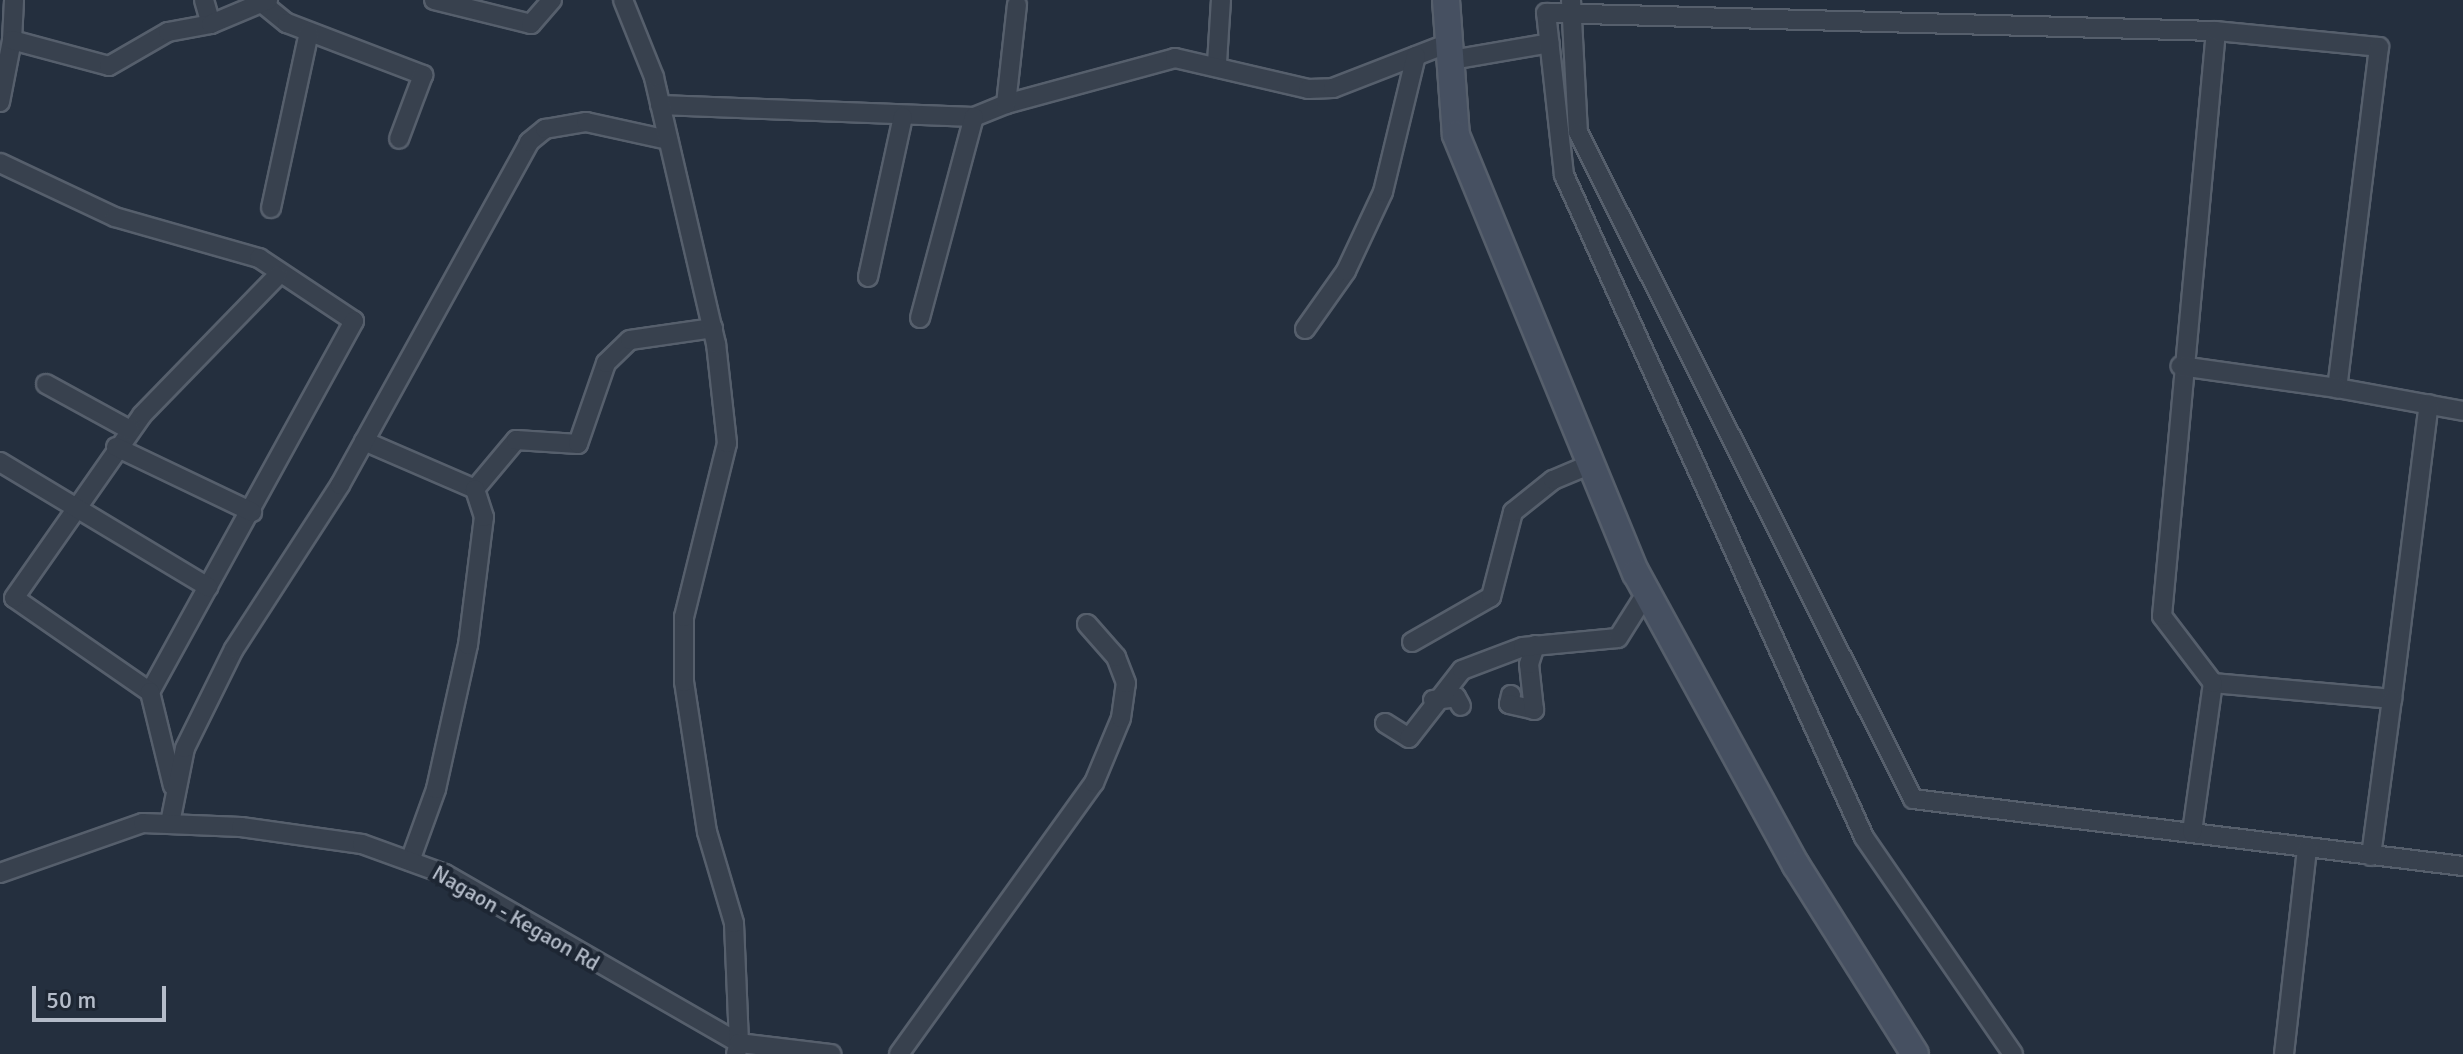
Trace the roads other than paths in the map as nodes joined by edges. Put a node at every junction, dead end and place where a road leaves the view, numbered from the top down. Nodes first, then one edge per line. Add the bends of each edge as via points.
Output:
1 (14, 0) edge
2 (204, 0) edge
3 (434, 0) edge
4 (552, 0) edge
5 (623, 0) edge
6 (1221, 0) edge
7 (1446, 0) edge
8 (265, 1) edge
9 (1017, 5) dead end
10 (1571, 7) edge
11 (211, 24) junction
12 (2216, 31) junction
13 (309, 32) junction
14 (12, 40) junction
15 (1550, 43) junction
16 (1450, 51) junction
17 (1416, 56) junction
18 (1217, 63) junction
19 (0, 102) edge
20 (1006, 104) junction
21 (660, 105) junction
22 (903, 117) junction
23 (974, 117) junction
24 (399, 139) dead end
25 (668, 140) junction
26 (0, 163) edge
27 (271, 208) dead end
28 (277, 276) junction
29 (868, 277) dead end
30 (920, 318) dead end
31 (713, 328) junction
32 (1305, 329) dead end
33 (2181, 366) junction
34 (46, 384) dead end
35 (2337, 388) junction
36 (2429, 404) junction
37 (2463, 411) edge
38 (130, 430) junction
39 (364, 441) junction
40 (116, 447) junction
41 (0, 462) edge
42 (1591, 464) junction
43 (475, 489) junction
44 (75, 507) junction
45 (252, 512) junction
46 (208, 587) junction
47 (1647, 592) junction
48 (7, 593) edge
49 (1087, 624) dead end
50 (1412, 642) dead end
51 (1535, 645) junction
52 (2213, 683) junction
53 (150, 692) junction
54 (1511, 695) dead end
55 (2392, 699) junction
56 (1433, 700) junction
57 (1461, 706) dead end
58 (1385, 723) dead end
59 (175, 793) junction
60 (170, 823) junction
61 (2192, 832) junction
62 (2307, 848) junction
63 (2371, 856) junction
64 (410, 861) junction
65 (2463, 866) edge
66 (0, 873) edge
67 (738, 1049) edge
68 (831, 1054) edge
69 (899, 1054) edge
70 (1915, 1054) edge
71 (2013, 1054) edge
72 (2284, 1054) edge

1 - 14 street
2 - 11 street
3 - 4 street via 531,24
5 - 21 street
6 - 18 street
7 - 16 street
8 - 11 street
8 - 13 street
9 - 20 street
10 - 12 street
10 - 15 street via 1546,13
10 - 61 street via 1578,132 1913,799
11 - 14 street via 168,32 109,66
12 - 33 street
12 - 35 street via 2379,47
13 - 24 street via 423,75
13 - 27 street
14 - 19 street
15 - 16 street
15 - 71 street via 1564,175 1864,837
16 - 17 street
16 - 42 street via 1456,135
17 - 18 street via 1333,88 1308,89
17 - 32 street via 1383,192 1346,271
18 - 20 street via 1175,58
20 - 23 street
21 - 22 street
21 - 25 street
22 - 23 street
22 - 29 street
23 - 30 street
25 - 31 street
25 - 39 street via 586,122 545,129 529,142
26 - 28 street via 115,217 259,258
28 - 38 street
28 - 45 street via 354,321
31 - 43 street via 630,340 606,363 578,444 516,440
31 - 67 street via 727,443 684,617 684,682 707,832 734,923
33 - 35 street
33 - 52 street via 2162,616
34 - 38 street
35 - 36 street
36 - 37 street
36 - 55 street
38 - 40 street
39 - 43 street
39 - 59 street via 234,649 185,748
40 - 44 street
40 - 45 street
41 - 44 street
42 - 47 street
42 - 50 street via 1553,480 1513,512 1491,597
43 - 64 street via 484,517 468,645 436,789
44 - 46 street
44 - 48 street
45 - 46 street
46 - 53 street
47 - 51 street via 1618,638
47 - 70 street via 1796,865
48 - 53 street
49 - 69 street via 1116,657 1126,683 1121,718 1094,783
51 - 54 street via 1529,664 1534,710 1509,704
51 - 56 street via 1462,670
52 - 55 street
52 - 61 street
53 - 59 street
55 - 63 street
56 - 57 street via 1456,697
56 - 58 street via 1423,729 1409,738
59 - 60 street
60 - 64 street, Nagaon - Kegaon Rd via 338,839
60 - 66 street, Nagaon - Kegaon Rd via 143,823
61 - 62 street
62 - 63 street
62 - 72 street
63 - 65 street
64 - 67 street, Nagaon - Kegaon Rd via 445,874
67 - 68 street

